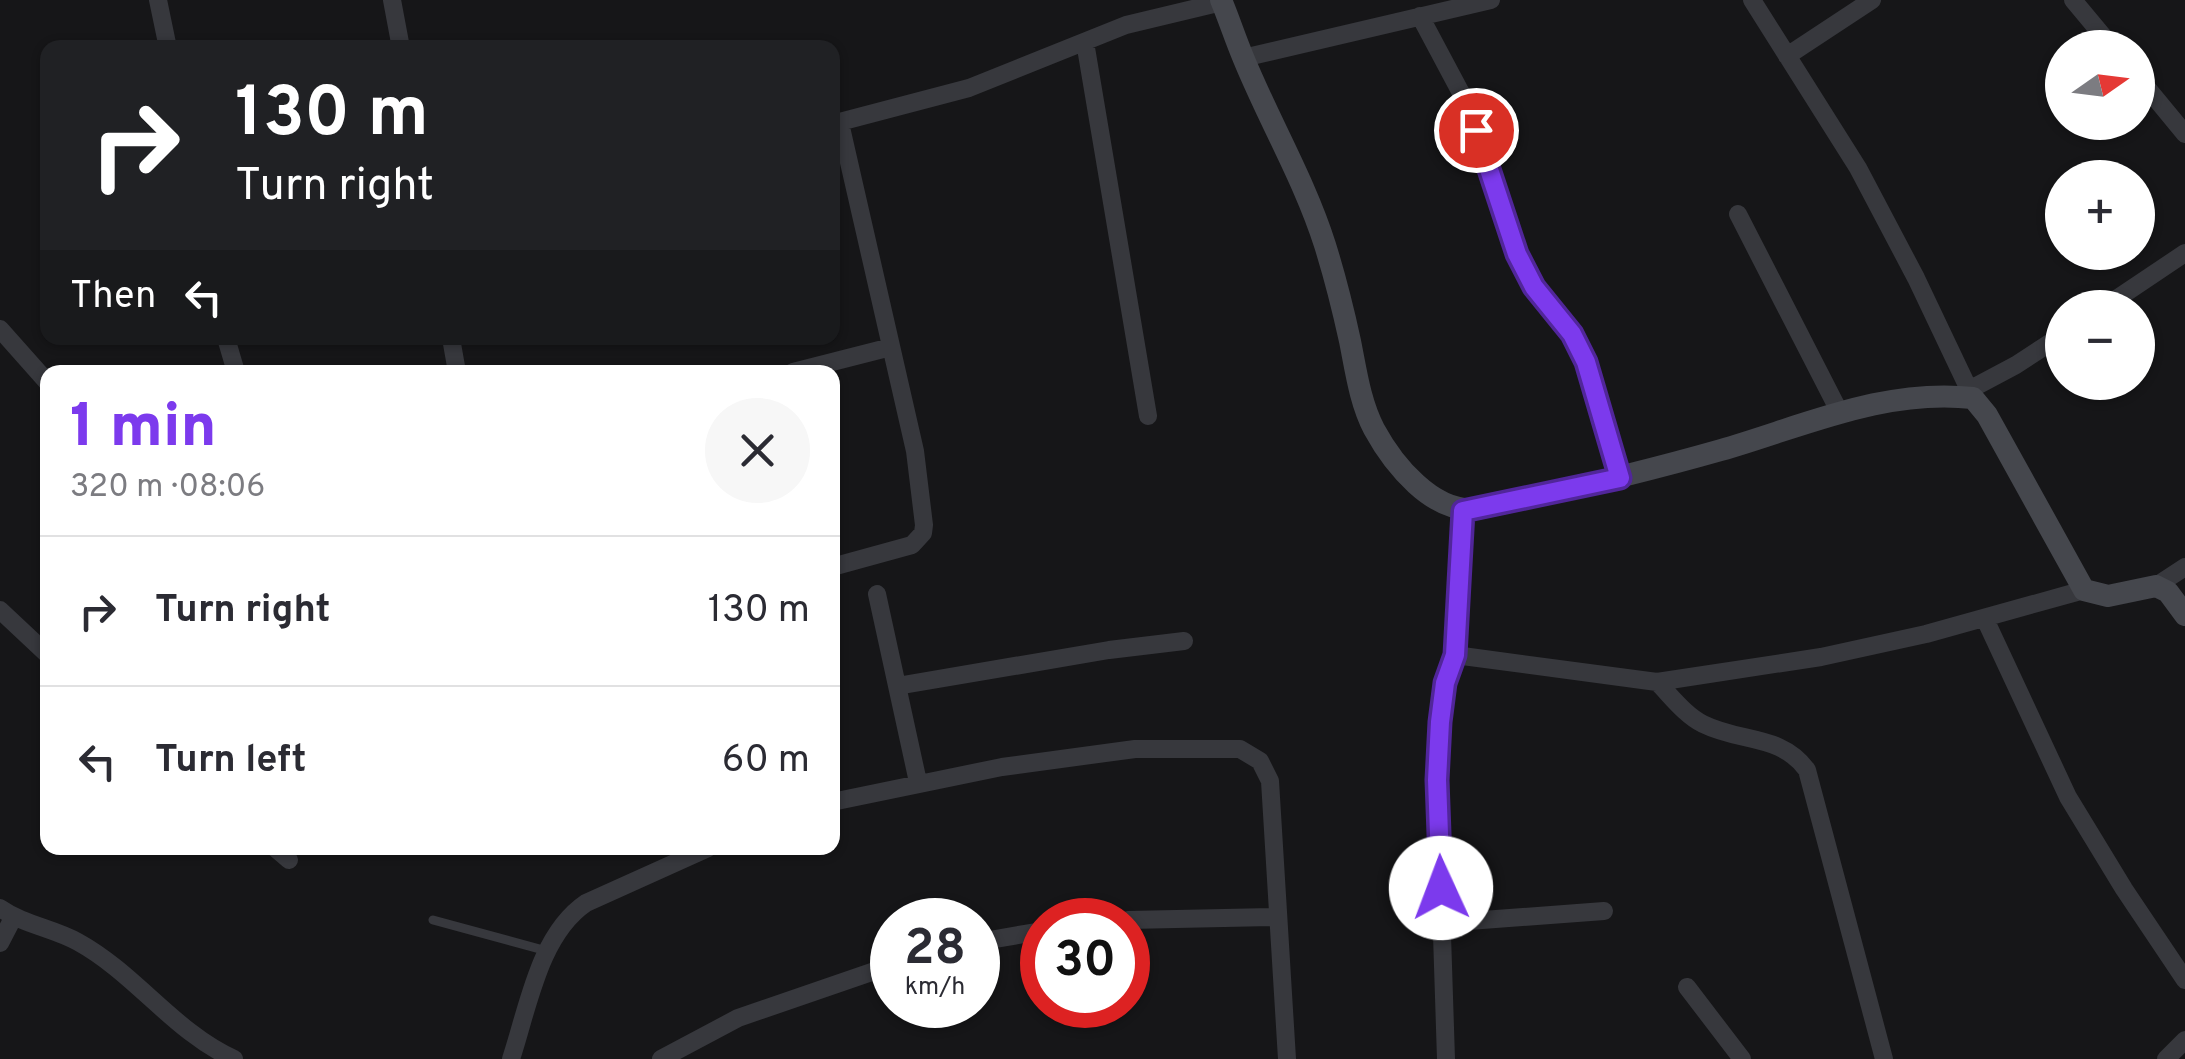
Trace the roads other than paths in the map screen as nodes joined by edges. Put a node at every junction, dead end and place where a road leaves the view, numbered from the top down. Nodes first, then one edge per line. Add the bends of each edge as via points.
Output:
1 (158, 0) edge
2 (392, 0) edge
3 (1491, 0) edge
4 (1752, 0) edge
5 (1872, 0) edge
6 (2073, 0) edge
7 (1222, 1) edge
8 (1420, 16) junction
9 (2098, 30) edge
10 (166, 40) edge
11 (400, 40) edge
12 (1084, 42) junction
13 (1787, 56) junction
14 (1243, 58) junction
15 (2155, 98) edge
16 (840, 123) edge
17 (2185, 134) edge
18 (840, 140) edge
19 (1738, 214) dead end
20 (2185, 253) edge
21 (2130, 290) edge
22 (0, 329) edge
23 (2045, 346) edge
24 (892, 347) junction
25 (821, 365) edge
26 (40, 374) edge
27 (1971, 394) junction
28 (1840, 410) junction
29 (1148, 416) dead end
30 (1620, 478) junction
31 (1463, 511) junction
32 (840, 565) edge
33 (2185, 567) edge
34 (2156, 586) junction
35 (2084, 590) junction
36 (877, 594) dead end
37 (0, 610) edge
38 (2185, 614) edge
39 (1985, 618) junction
40 (1184, 641) dead end
41 (40, 647) edge
42 (1455, 655) junction
43 (1657, 682) junction
44 (897, 686) junction
45 (918, 782) junction
46 (840, 800) edge
47 (692, 855) edge
48 (1604, 911) dead end
49 (7, 913) edge
50 (1278, 917) junction
51 (434, 920) dead end
52 (1150, 920) edge
53 (1442, 924) junction
54 (0, 943) edge
55 (547, 951) junction
56 (870, 973) edge
57 (2185, 980) edge
58 (1687, 987) dead end
59 (2185, 1040) edge
60 (234, 1059) edge
61 (511, 1059) edge
62 (661, 1059) edge
63 (1287, 1059) edge
64 (1446, 1059) edge
65 (1742, 1059) edge
66 (1884, 1059) edge
67 (2166, 1059) edge

1 - 10 street
2 - 11 street
3 - 8 street
4 - 13 street
5 - 13 street
6 - 9 street
7 - 12 street
7 - 14 street
8 - 14 street
8 - 30 street via 1469,108 1517,254 1586,362
12 - 16 street via 969,88
12 - 29 street
13 - 27 street via 1858,168
14 - 31 street via 1324,244 1373,426 1409,474 1446,506
15 - 17 street
18 - 24 street
19 - 28 street
20 - 21 street
22 - 26 street
23 - 27 street
24 - 25 street
24 - 32 street via 918,463 922,533 912,546
27 - 28 street
27 - 35 street
28 - 30 street
30 - 31 street
31 - 42 street
33 - 34 street
34 - 35 street via 2108,596
34 - 38 street
35 - 39 street
36 - 44 street
37 - 41 street
39 - 43 street via 1820,657
39 - 57 street via 2068,797
40 - 44 street
42 - 43 street
42 - 53 street via 1438,743
43 - 66 street via 1701,723 1785,747 1807,770
44 - 45 street
45 - 46 street
45 - 50 street via 1135,749 1240,749 1260,761 1270,780
47 - 55 street via 586,903
48 - 53 street
49 - 54 street
49 - 60 street via 77,941 179,1025
50 - 52 street
50 - 63 street
51 - 55 lane
53 - 64 street
55 - 61 street
56 - 62 street via 738,1018
58 - 65 street
59 - 67 street

